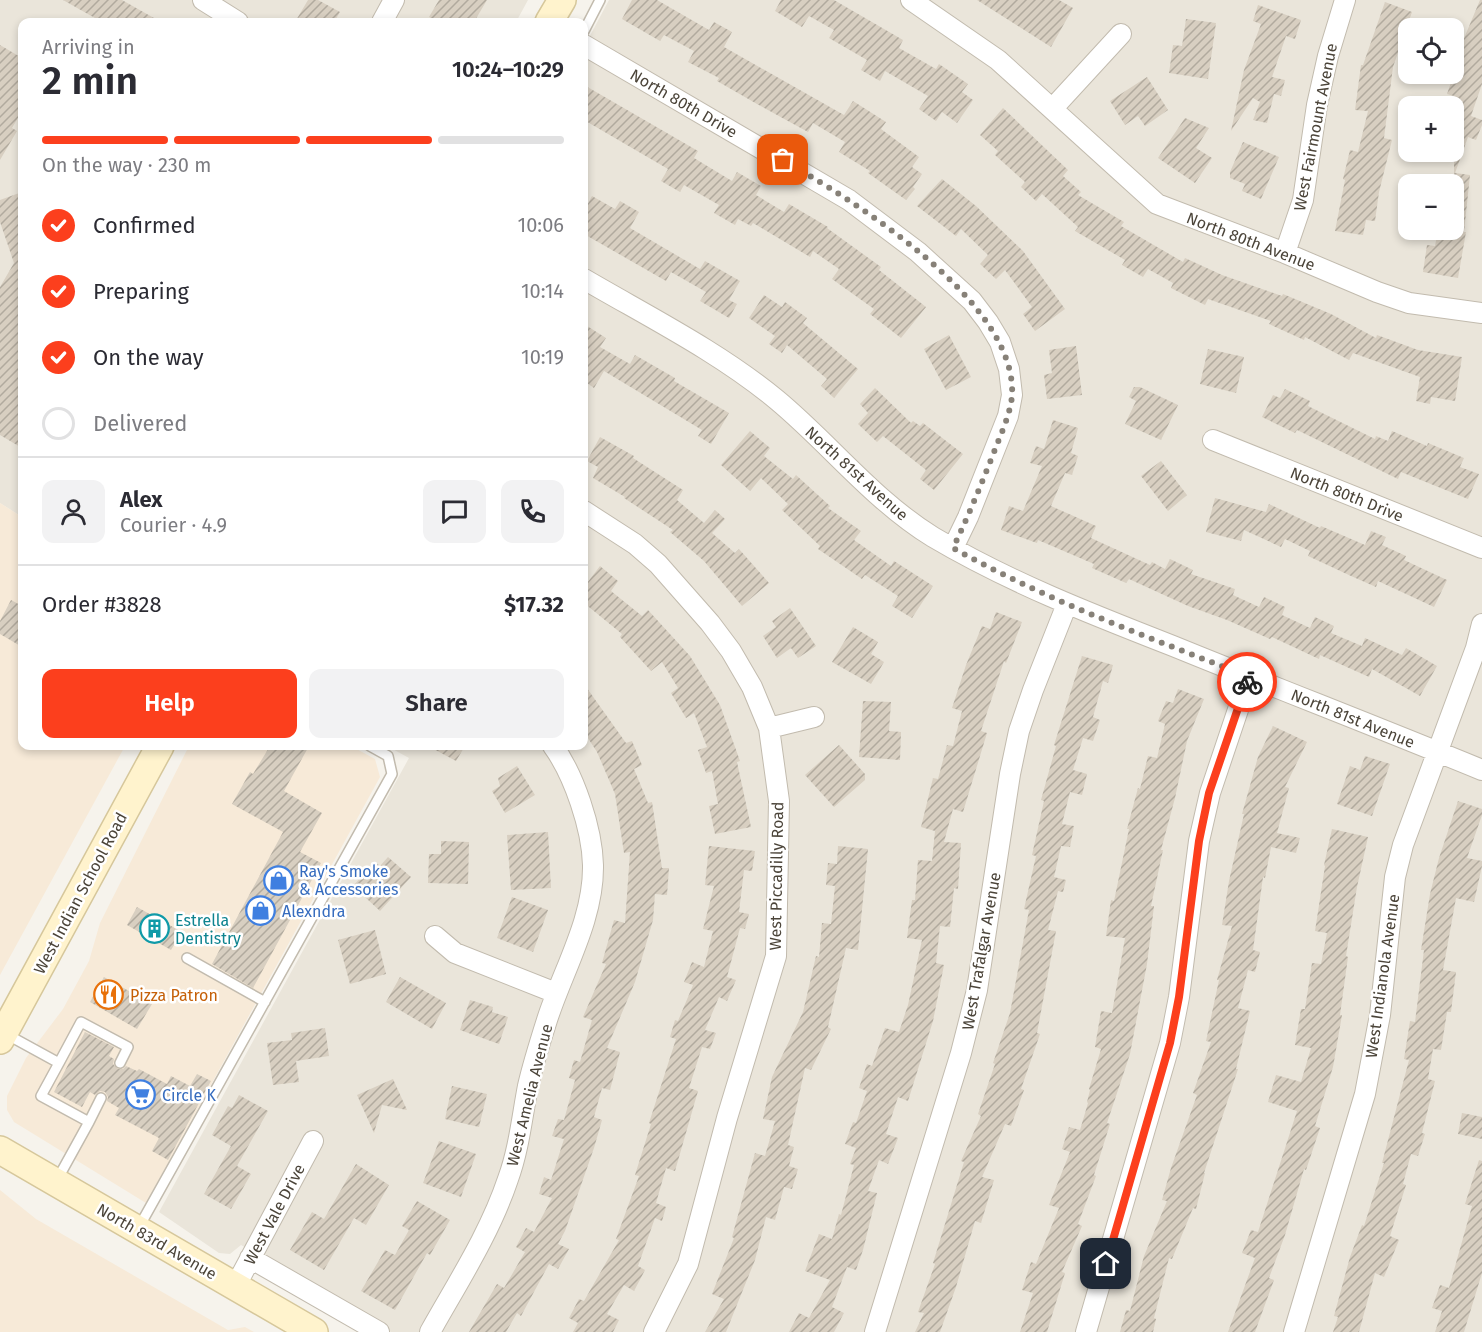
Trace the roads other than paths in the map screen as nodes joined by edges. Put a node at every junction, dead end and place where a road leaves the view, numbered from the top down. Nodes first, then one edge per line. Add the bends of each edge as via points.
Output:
1 (203, 0) edge
2 (394, 0) edge
3 (562, 0) edge
4 (600, 0) edge
5 (911, 0) edge
6 (1345, 0) edge
7 (232, 18) edge
8 (384, 18) edge
9 (551, 18) edge
10 (588, 23) edge
11 (1121, 34) dead end
12 (588, 47) edge
13 (1053, 108) junction
14 (1285, 253) junction
15 (588, 281) edge
16 (1482, 313) edge
17 (1213, 440) dead end
18 (588, 514) edge
19 (953, 548) junction
20 (1482, 548) edge
21 (1066, 604) junction
22 (1482, 624) edge
23 (1249, 677) junction
24 (814, 717) dead end
25 (768, 728) junction
26 (158, 750) edge
27 (377, 750) edge
28 (556, 750) edge
29 (1438, 752) junction
30 (1482, 770) edge
31 (435, 936) dead end
32 (187, 958) dead end
33 (556, 993) junction
34 (265, 1002) junction
35 (2, 1036) edge
36 (120, 1062) dead end
37 (59, 1068) junction
38 (101, 1098) dead end
39 (89, 1122) junction
40 (313, 1141) dead end
41 (0, 1150) edge
42 (56, 1182) junction
43 (138, 1230) junction
44 (250, 1258) junction
45 (235, 1287) junction
46 (314, 1332) edge
47 (379, 1332) edge
48 (430, 1332) edge
49 (654, 1332) edge
50 (874, 1332) edge
51 (1086, 1332) edge
52 (1294, 1332) edge

1 - 7 street
2 - 8 street
3 - 9 main road
4 - 10 lane
5 - 13 street, North 80th Avenue via 998,60
6 - 14 street, West Fairmount Avenue via 1317,105 1303,200
11 - 13 street
12 - 19 street, North 80th Drive via 849,200 918,252 972,301 988,322 1009,369 1012,395 1008,416
13 - 14 street, North 80th Avenue via 1157,204
14 - 16 street, North 80th Avenue via 1409,303
15 - 19 street, North 81st Avenue via 754,381 878,496
17 - 20 street, North 80th Drive
18 - 25 street, West Piccadilly Road via 636,544 703,614 752,687
19 - 21 street, North 81st Avenue
21 - 23 street, North 81st Avenue
21 - 50 street, West Trafalgar Avenue via 1019,731 977,990
22 - 29 street, West Indianola Avenue
23 - 29 street, North 81st Avenue
23 - 51 street via 1209,793 1170,1043
24 - 25 street
25 - 49 street, West Piccadilly Road via 779,801 776,956 688,1264
26 - 35 main road, West Indian School Road
27 - 34 lane via 388,756 392,774
28 - 33 street, West Amelia Avenue via 580,801 593,865 581,930
29 - 30 street, North 81st Avenue
29 - 52 street, West Indianola Avenue via 1395,877 1380,1015 1365,1094
31 - 33 street via 455,954
32 - 34 lane
33 - 48 street, West Amelia Avenue via 535,1058 509,1177 489,1227
34 - 43 lane
35 - 37 lane
36 - 37 lane via 128,1047 81,1022 72,1048
37 - 39 lane via 41,1096
38 - 39 lane
39 - 42 lane
40 - 44 street, West Vale Drive
41 - 42 main road, North 83rd Avenue
42 - 43 main road, North 83rd Avenue
43 - 45 main road, North 83rd Avenue
44 - 45 street, West Vale Drive
44 - 47 street
45 - 46 main road, North 83rd Avenue

